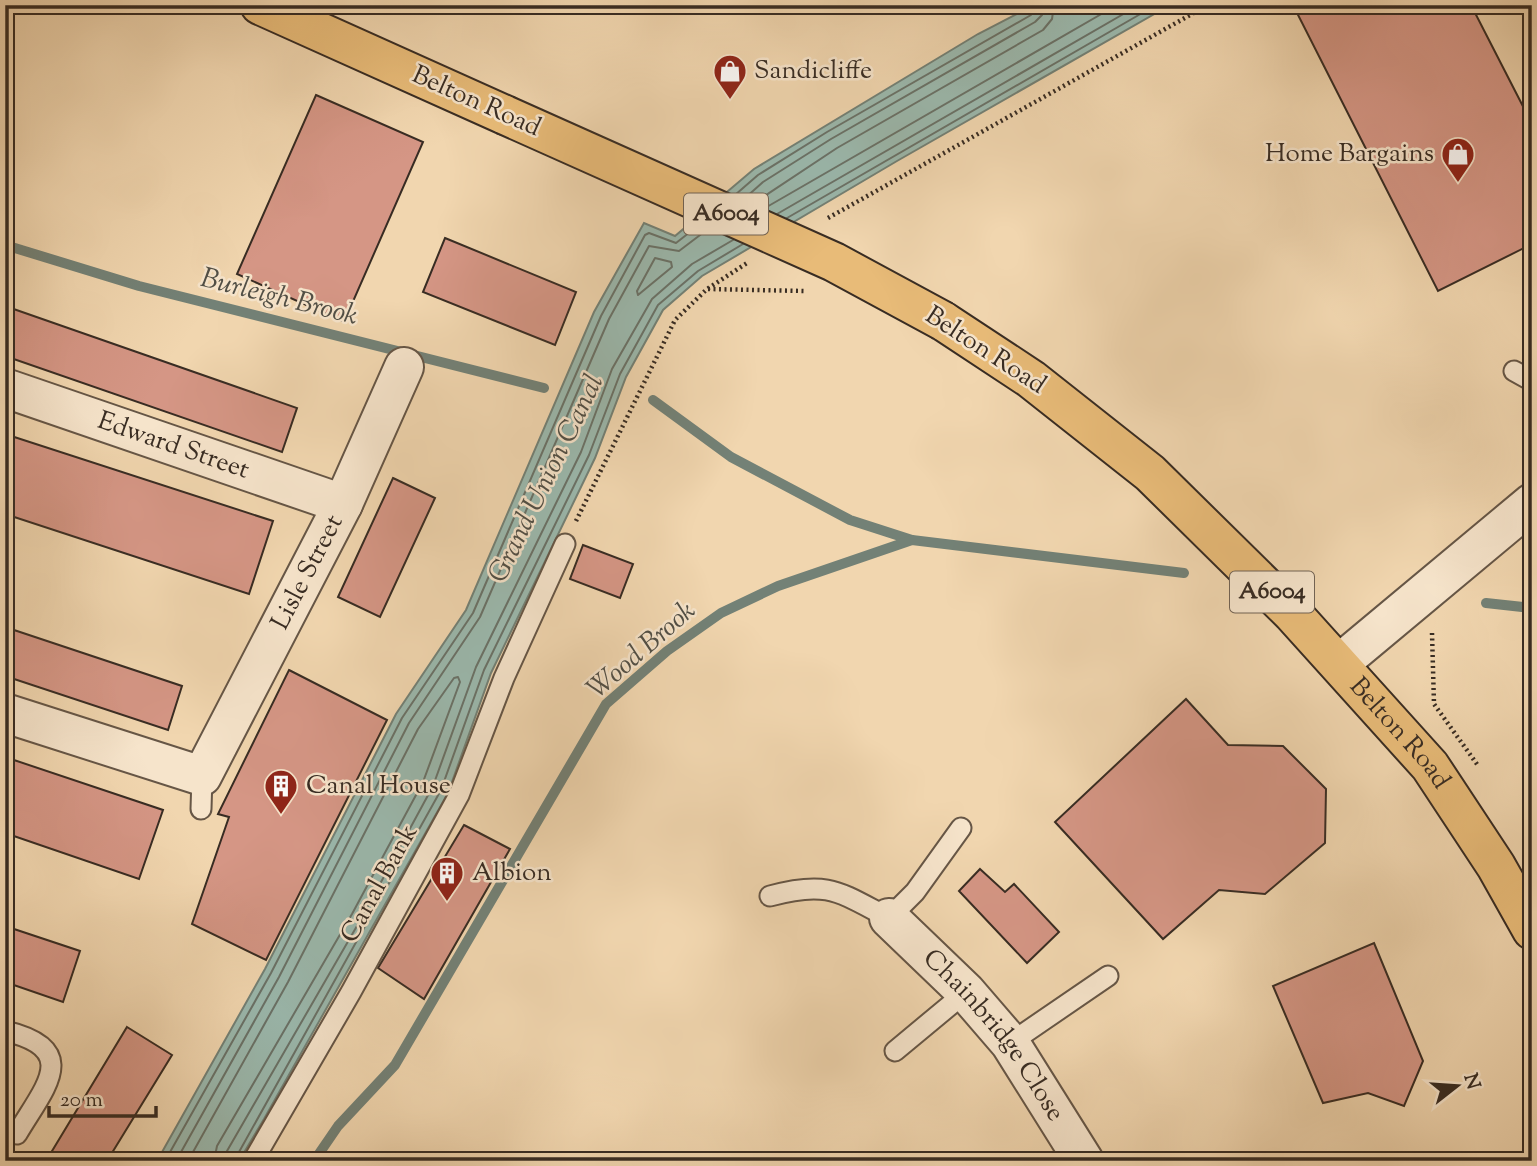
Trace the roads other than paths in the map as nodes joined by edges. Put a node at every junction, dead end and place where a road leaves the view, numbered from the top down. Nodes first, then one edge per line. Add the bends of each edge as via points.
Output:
1 (260, 5) edge
2 (404, 366) dead end
3 (1514, 371) dead end
4 (1532, 381) edge
5 (5, 388) edge
6 (1532, 503) edge
7 (342, 504) junction
8 (565, 544) dead end
9 (1339, 664) junction
10 (5, 713) edge
11 (961, 828) dead end
12 (770, 895) dead end
13 (889, 918) junction
14 (1532, 930) edge
15 (1108, 976) dead end
16 (966, 992) junction
17 (5, 1031) edge
18 (1010, 1043) junction
19 (895, 1051) dead end
20 (17, 1134) dead end
21 (253, 1161) edge
22 (1084, 1161) edge

1 - 9 main road, Belton Road / A6004, bridge via 820,256 943,321 1031,379 1150,473
2 - 7 street, Lisle Street
3 - 4 lane
5 - 7 street, Edward Street
6 - 9 street
7 - 10 street, Lisle Street via 201,793
8 - 21 lane, Canal Bank via 504,678 459,794
9 - 14 main road, Belton Road / A6004 via 1430,766
11 - 13 lane via 915,892
12 - 13 lane via 804,886 839,892
13 - 16 street, Chainbridge Close
15 - 18 lane
16 - 18 street, Chainbridge Close
16 - 19 lane
17 - 20 lane via 32,1038 45,1048 51,1062 51,1077
18 - 22 street, Chainbridge Close

